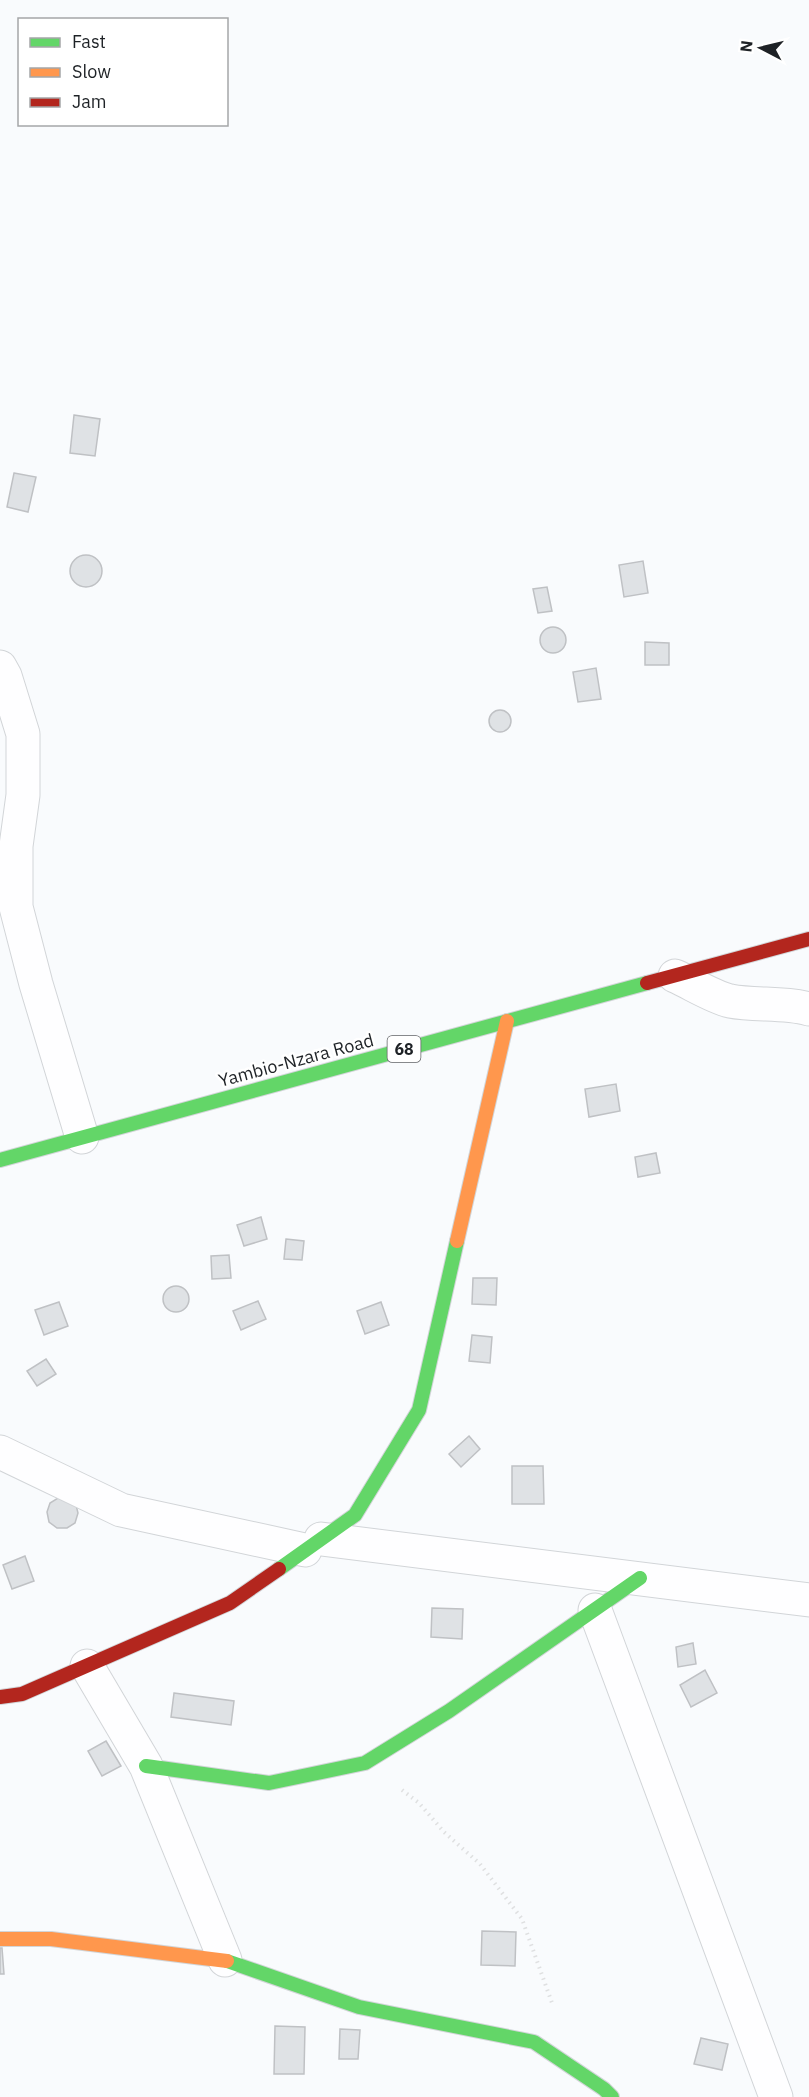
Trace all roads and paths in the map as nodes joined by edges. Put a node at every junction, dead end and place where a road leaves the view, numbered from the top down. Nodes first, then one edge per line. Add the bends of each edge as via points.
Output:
1 (0, 667) edge
2 (809, 939) edge
3 (675, 975) junction
4 (809, 1009) edge
5 (507, 1021) junction
6 (82, 1137) junction
7 (0, 1160) edge
8 (0, 1452) edge
9 (313, 1544) junction
10 (640, 1578) junction
11 (809, 1600) edge
12 (595, 1610) junction
13 (87, 1666) junction
14 (0, 1697) edge
15 (365, 1763) junction
16 (146, 1766) junction
17 (0, 1939) edge
18 (225, 1960) junction
19 (555, 2012) dead end
20 (612, 2097) edge
21 (776, 2097) edge

1 - 6 street via 23,734 16,907
2 - 3 street, Yambio-Nzara Road / 68
3 - 4 street via 728,1000
3 - 5 street, Yambio-Nzara Road / 68
5 - 6 street, Yambio-Nzara Road / 68
5 - 9 street via 419,1410 355,1515
6 - 7 street, Yambio-Nzara Road / 68
8 - 9 street via 121,1510
9 - 10 street
9 - 13 street via 230,1603
10 - 11 street
10 - 12 street
12 - 15 street via 449,1711
12 - 21 street
13 - 14 street via 22,1694
13 - 16 street
15 - 16 street via 269,1783
15 - 19 path via 419,1803 480,1864 522,1919
16 - 18 street
17 - 18 street via 51,1939
18 - 20 street via 359,2007 534,2042

